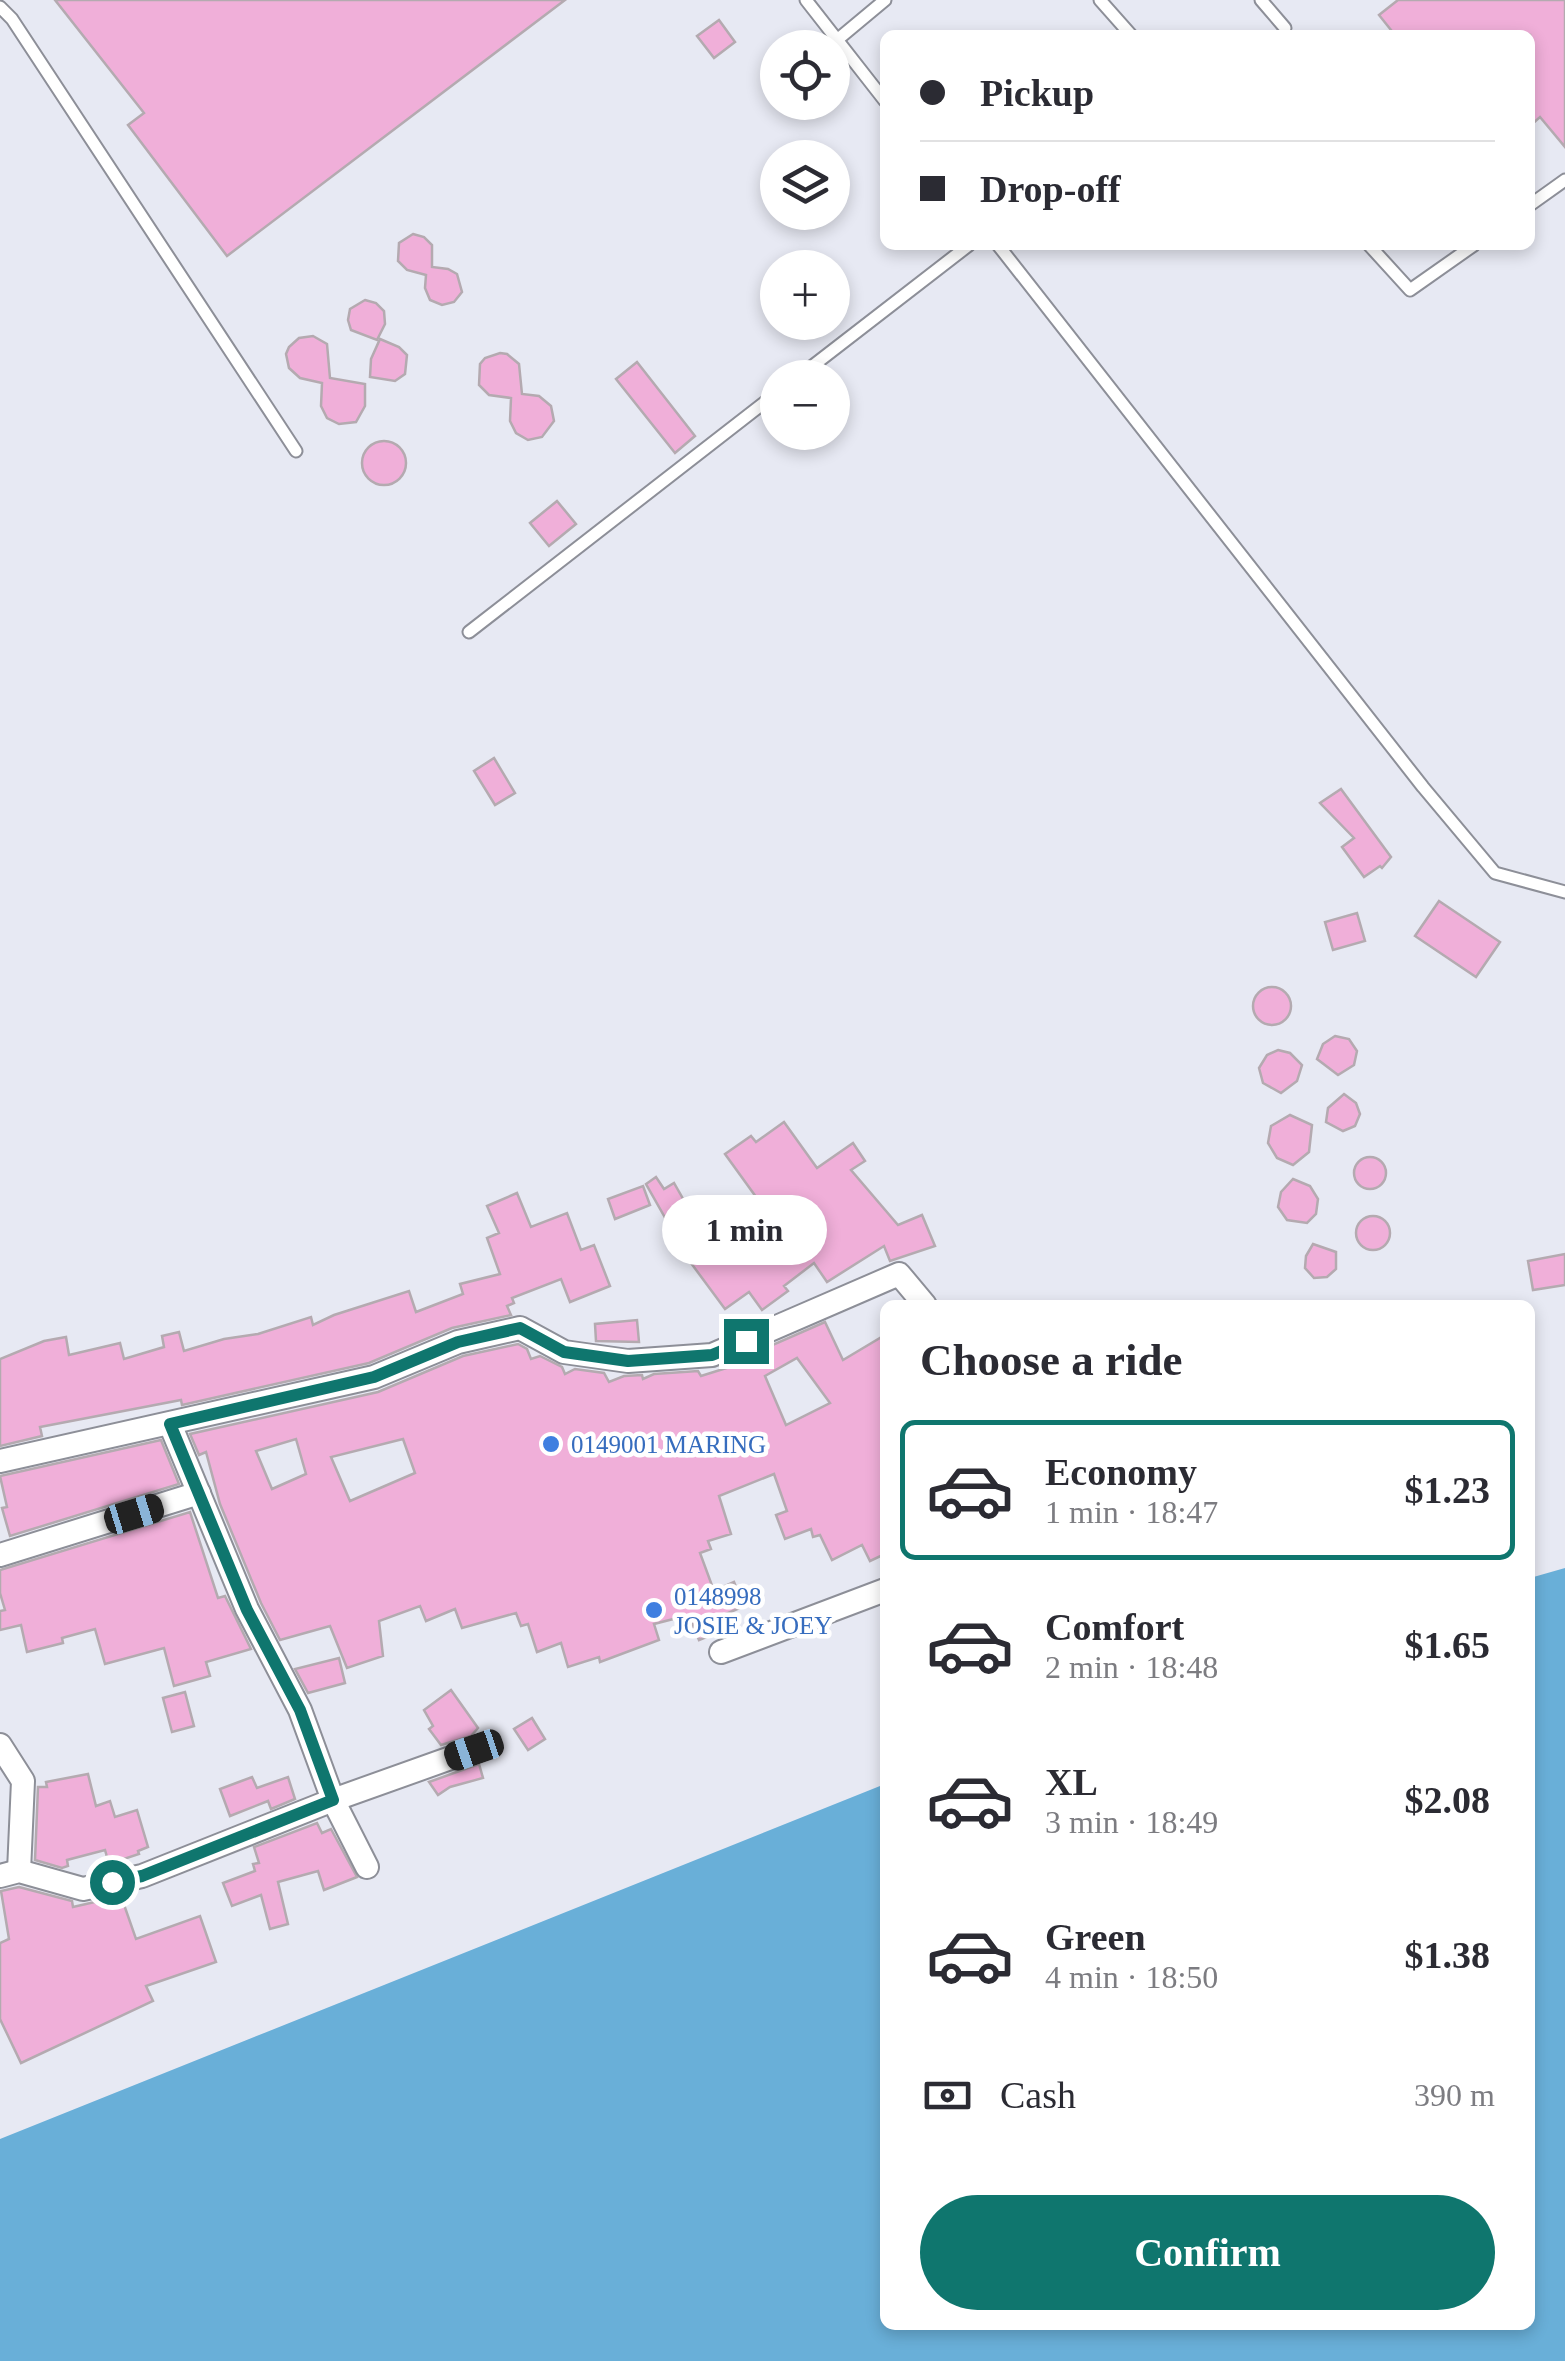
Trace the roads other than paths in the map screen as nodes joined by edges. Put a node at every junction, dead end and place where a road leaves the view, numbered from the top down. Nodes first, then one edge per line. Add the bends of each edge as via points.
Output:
1 (806, 0) edge
2 (885, 0) edge
3 (1100, 0) edge
4 (1261, 0) edge
5 (0, 6) edge
6 (1285, 28) dead end
7 (829, 30) edge
8 (849, 30) edge
9 (1127, 30) edge
10 (850, 57) edge
11 (880, 95) edge
12 (1565, 180) edge
13 (1535, 201) edge
14 (963, 250) edge
15 (1002, 250) edge
16 (1374, 250) edge
17 (1467, 250) edge
18 (820, 360) edge
19 (760, 406) edge
20 (296, 451) dead end
21 (468, 632) dead end
22 (1565, 892) edge
23 (921, 1300) edge
24 (170, 1424) junction
25 (0, 1461) edge
26 (199, 1494) junction
27 (0, 1555) edge
28 (880, 1592) edge
29 (721, 1652) dead end
30 (0, 1745) edge
31 (474, 1750) dead end
32 (333, 1800) junction
33 (367, 1867) dead end
34 (10, 1873) edge

1 - 7 lane
2 - 8 lane
3 - 9 lane
4 - 6 lane
5 - 20 lane
10 - 11 lane
12 - 13 lane
14 - 18 lane
15 - 22 lane via 1495,873
16 - 17 lane via 1410,290
19 - 21 lane
23 - 24 street via 899,1274 712,1355 628,1361 564,1352 520,1328 458,1342 374,1377
24 - 25 street
24 - 26 street
26 - 27 street
26 - 32 street via 247,1610 300,1710
28 - 29 street
30 - 34 street via 23,1781
31 - 32 street
32 - 33 street
32 - 34 street via 142,1876 83,1888

